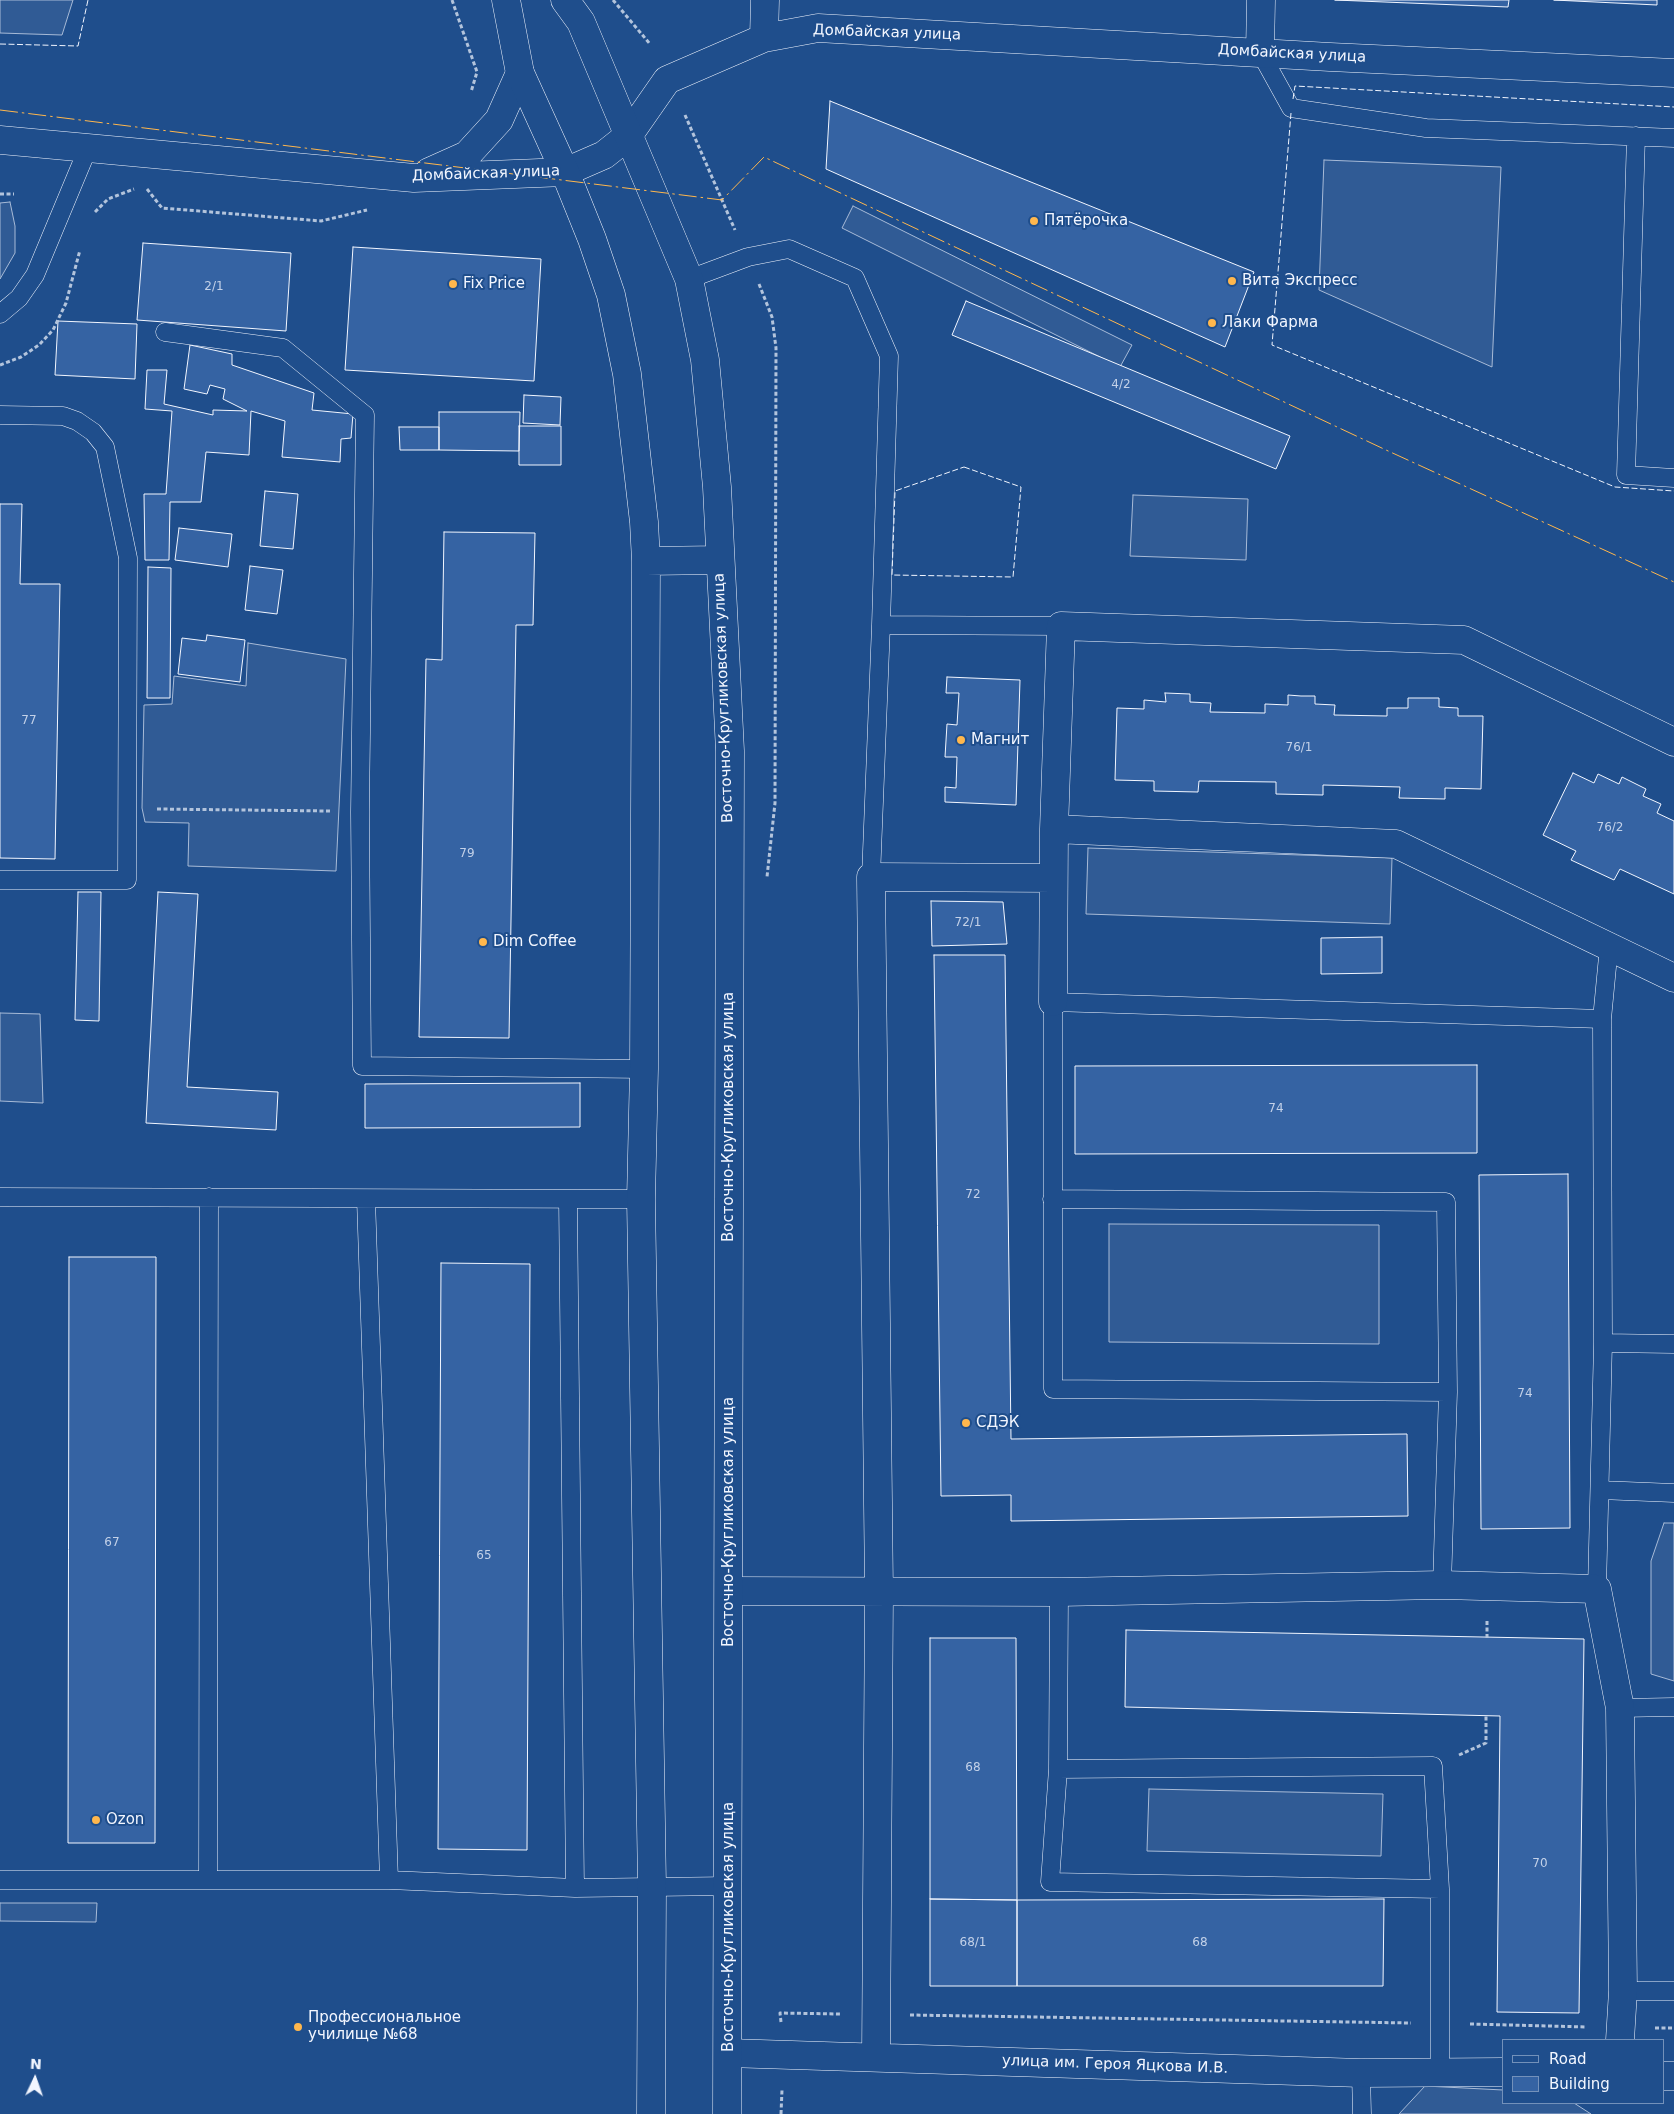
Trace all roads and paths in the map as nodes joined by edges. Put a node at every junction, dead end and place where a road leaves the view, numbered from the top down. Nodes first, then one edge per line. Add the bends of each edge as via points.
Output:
1 (452, 0) edge
2 (506, 0) edge
3 (565, 0) edge
4 (613, 0) edge
5 (765, 0) edge
6 (1261, 0) edge
7 (764, 38) junction
8 (650, 44) dead end
9 (1260, 52) junction
10 (477, 72) dead end
11 (520, 73) junction
12 (1674, 73) edge
13 (628, 136) junction
14 (1636, 136) junction
15 (1674, 138) edge
16 (0, 140) edge
17 (88, 148) junction
18 (565, 172) junction
19 (414, 178) junction
20 (146, 188) dead end
21 (136, 189) dead end
22 (0, 194) edge
23 (14, 194) dead end
24 (376, 207) dead end
25 (93, 214) dead end
26 (81, 247) dead end
27 (689, 279) junction
28 (0, 314) edge
29 (165, 332) dead end
30 (0, 365) edge
31 (0, 415) edge
32 (1674, 478) edge
33 (719, 560) junction
34 (646, 561) junction
35 (881, 626) junction
36 (1061, 626) junction
37 (1674, 742) edge
38 (126, 810) junction
39 (360, 812) junction
40 (1054, 829) junction
41 (871, 877) junction
42 (1053, 878) junction
43 (0, 880) edge
44 (1609, 946) junction
45 (1674, 978) edge
46 (1053, 1002) junction
47 (1602, 1019) junction
48 (644, 1069) junction
49 (0, 1196) edge
50 (209, 1197) junction
51 (366, 1199) junction
52 (641, 1199) junction
53 (1052, 1199) junction
54 (568, 1200) junction
55 (1603, 1342) junction
56 (1674, 1344) edge
57 (1448, 1392) junction
58 (1600, 1490) junction
59 (1674, 1493) edge
60 (1442, 1585) junction
61 (1598, 1589) junction
62 (729, 1591) junction
63 (879, 1592) junction
64 (1059, 1592) junction
65 (1674, 1707) edge
66 (1620, 1708) junction
67 (1486, 1715) dead end
68 (1434, 1766) junction
69 (1058, 1769) junction
70 (0, 1880) edge
71 (208, 1880) junction
72 (389, 1880) junction
73 (652, 1886) junction
74 (729, 1886) junction
75 (576, 1888) junction
76 (1440, 1889) junction
77 (1624, 1991) junction
78 (1674, 1991) edge
79 (914, 2015) dead end
80 (1440, 2023) junction
81 (1621, 2034) edge
82 (728, 2053) junction
83 (876, 2057) junction
84 (1440, 2072) junction
85 (1502, 2072) edge
86 (1361, 2073) junction
87 (651, 2114) edge
88 (728, 2114) edge
89 (1362, 2114) edge

1 - 10 path
2 - 11 street
3 - 13 street, Восточно-Кругликовская улица via 582,22
4 - 8 path
5 - 7 street
6 - 9 street
7 - 9 street, Домбайская улица via 818,28
7 - 13 street, Домбайская улица via 667,80
9 - 12 street, Домбайская улица
9 - 14 lane via 1291,108 1426,128
11 - 18 street
11 - 19 street via 500,120 467,155
13 - 18 street, Домбайская улица via 604,155
13 - 27 street, Восточно-Кругликовская улица
14 - 15 lane
14 - 32 lane via 1626,475
16 - 17 street, Домбайская улица
17 - 19 street, Домбайская улица
17 - 28 lane via 35,275 19,298
18 - 19 street, Домбайская улица
18 - 34 street via 611,295 627,374
20 - 24 path via 162,208 172,209 321,221
21 - 25 path via 108,199
22 - 23 path
26 - 30 path via 66,303 53,330 21,358
27 - 33 street, Восточно-Кругликовская улица via 705,360 717,487
27 - 35 lane via 748,257 788,249 855,278 889,356
29 - 39 lane via 283,348 365,415
31 - 38 lane via 63,416 93,432 105,447 128,558
33 - 34 street
33 - 62 street, Восточно-Кругликовская улица via 730,751
34 - 48 street
35 - 36 lane
35 - 41 lane
36 - 37 street via 1464,640
36 - 40 street
38 - 39 path
38 - 43 lane via 128,880
39 - 48 lane via 362,1066
40 - 42 street
40 - 44 street via 1396,844
41 - 42 street
41 - 63 street
42 - 46 street
44 - 45 street
44 - 47 lane
46 - 47 lane
46 - 53 lane
47 - 55 lane
48 - 52 street
49 - 50 lane
50 - 51 lane
50 - 71 lane
51 - 54 lane
51 - 72 lane
52 - 54 lane
52 - 73 street
53 - 57 lane via 1446,1202
53 - 57 lane via 1053,1389
54 - 75 lane
55 - 56 lane
55 - 58 lane
57 - 60 lane
58 - 59 lane
58 - 61 lane
60 - 61 street
60 - 64 street
61 - 66 street
62 - 63 street
62 - 74 street, Восточно-Кругликовская улица
63 - 64 street
63 - 83 street
64 - 69 lane
65 - 66 lane
66 - 77 street
67 - 68 path via 1486,1743
68 - 69 lane
68 - 76 lane
69 - 76 lane via 1050,1882
70 - 71 lane
71 - 72 lane
72 - 75 lane
73 - 74 lane
73 - 75 lane
73 - 87 street
74 - 82 street, Восточно-Кругликовская улица
76 - 80 lane
77 - 78 lane
77 - 81 street
79 - 80 path
80 - 81 path
80 - 84 lane
82 - 83 street, улица им. Героя Яцкова И.В.
82 - 88 street, Восточно-Кругликовская улица
83 - 86 street, улица им. Героя Яцкова И.В.
84 - 85 street, улица им. Героя Яцкова И.В.
84 - 86 street, улица им. Героя Яцкова И.В.
86 - 89 lane

